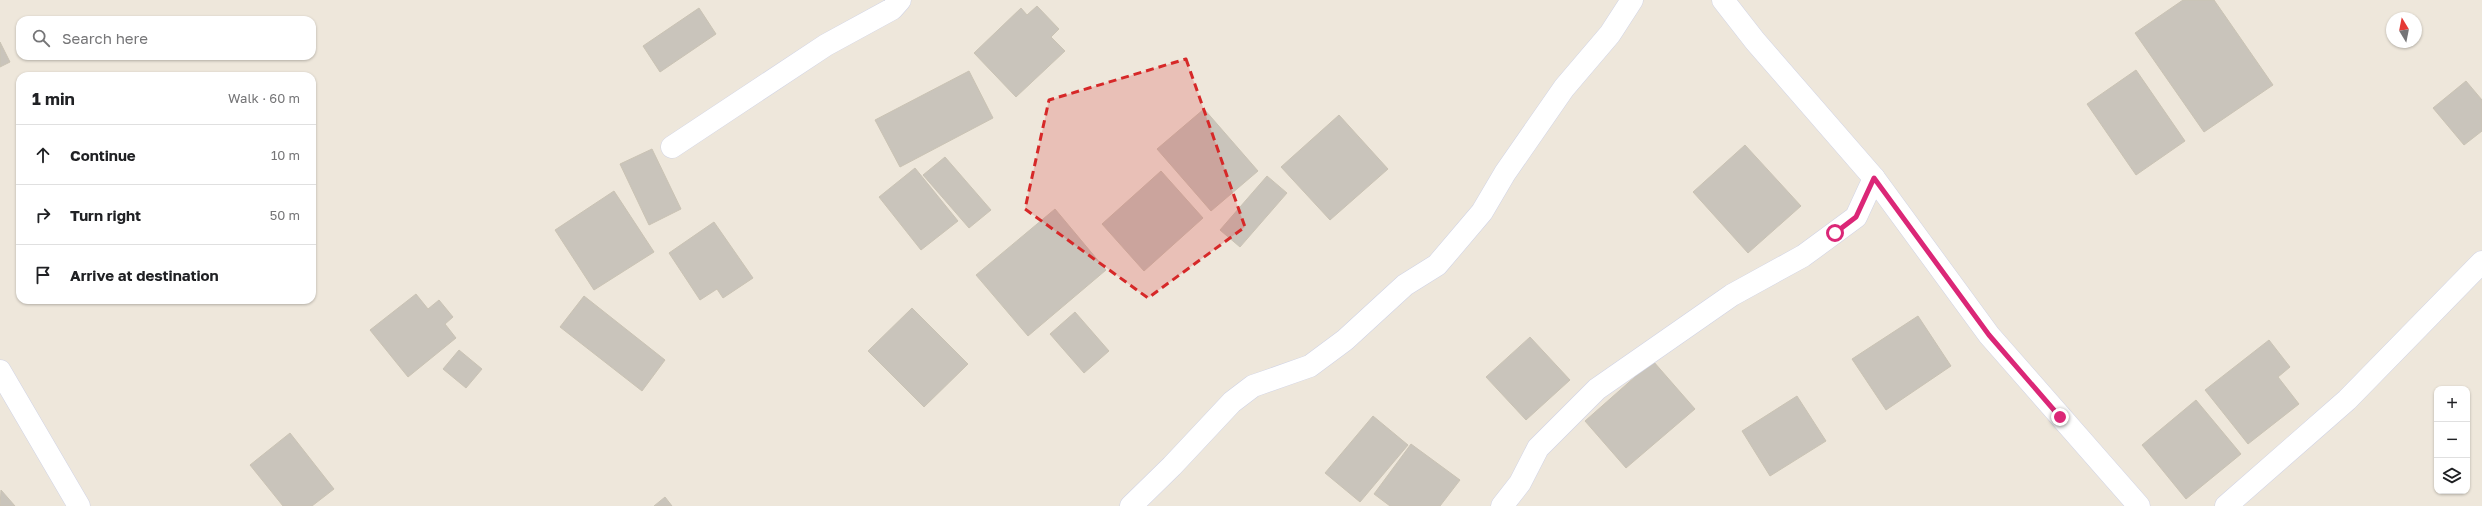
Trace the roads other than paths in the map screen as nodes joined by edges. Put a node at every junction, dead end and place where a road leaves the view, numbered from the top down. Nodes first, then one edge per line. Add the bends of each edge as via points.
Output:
1 (900, 0) edge
2 (1632, 0) edge
3 (1723, 0) edge
4 (672, 147) dead end
5 (1874, 178) junction
6 (2482, 262) edge
7 (1, 376) edge
8 (79, 506) edge
9 (1131, 506) edge
10 (1502, 506) edge
11 (2139, 506) edge
12 (2226, 506) edge

1 - 4 street via 892,9 826,45
2 - 9 street via 1610,34 1564,88 1505,173 1482,212 1437,265 1405,285 1345,340 1310,366 1252,386 1232,402
3 - 5 street
5 - 10 street via 1856,217 1803,256 1732,295 1597,389 1538,448 1520,483
5 - 11 street via 1989,335
6 - 12 street via 2347,400
7 - 8 street

